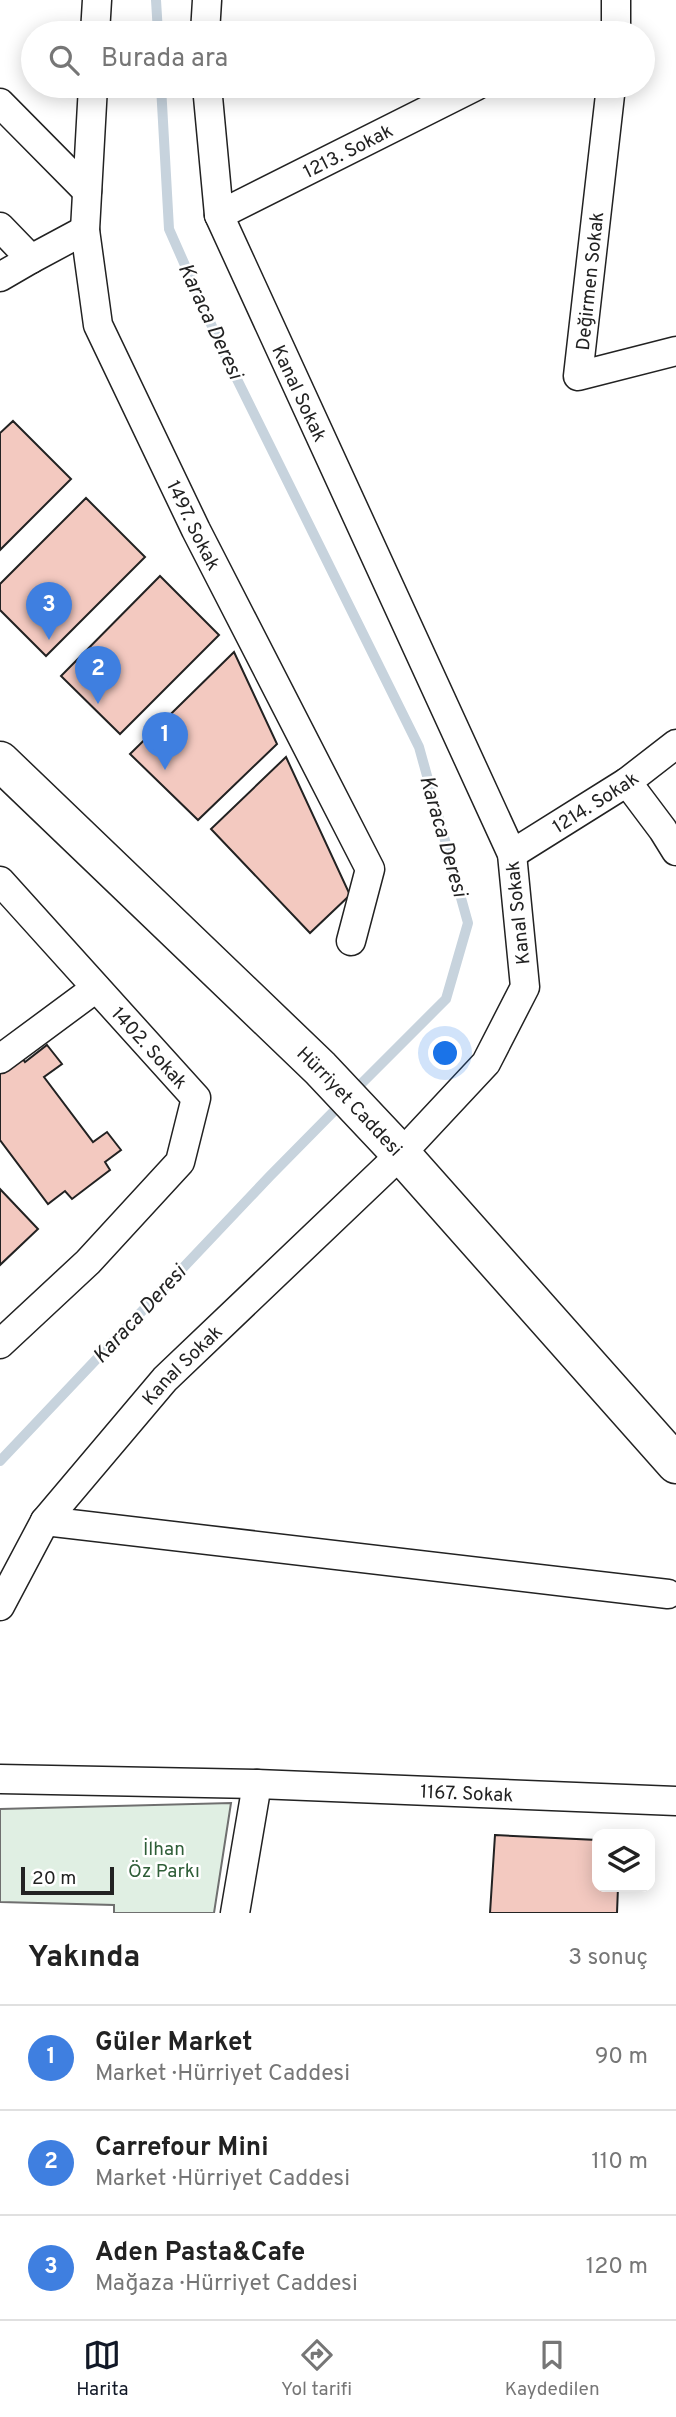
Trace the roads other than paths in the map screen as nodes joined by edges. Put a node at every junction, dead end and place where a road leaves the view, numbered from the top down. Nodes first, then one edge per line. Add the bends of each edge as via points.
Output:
1 (97, 0) edge
2 (207, 0) edge
3 (616, 0) edge
4 (96, 21) edge
5 (206, 21) edge
6 (613, 21) edge
7 (92, 98) edge
8 (207, 98) edge
9 (452, 98) edge
10 (610, 98) edge
11 (0, 103) edge
12 (87, 191) junction
13 (219, 215) junction
14 (0, 227) edge
15 (85, 230) junction
16 (31, 259) junction
17 (0, 277) edge
18 (676, 351) edge
19 (676, 744) edge
20 (0, 761) edge
21 (627, 782) junction
22 (676, 851) edge
23 (512, 854) junction
24 (0, 881) edge
25 (351, 941) dead end
26 (96, 988) junction
27 (0, 1059) edge
28 (390, 1143) junction
29 (0, 1344) edge
30 (676, 1464) edge
31 (45, 1521) junction
32 (667, 1594) dead end
33 (0, 1606) edge
34 (0, 1779) edge
35 (257, 1784) junction
36 (676, 1801) edge
37 (235, 1913) edge

1 - 4 street
2 - 5 street
3 - 6 street
7 - 12 street, 1497. Sokak
8 - 13 street, Kanal Sokak
9 - 13 street, 1213. Sokak
10 - 18 street, Değirmen Sokak via 578,376
11 - 12 street
12 - 15 street, 1497. Sokak
13 - 23 street, Kanal Sokak
14 - 16 street
15 - 16 street
15 - 25 street, 1497. Sokak via 98,325 196,530 370,869
16 - 17 street
19 - 21 street, 1214. Sokak
20 - 28 main road, Hürriyet Caddesi via 320,1068
21 - 22 street
21 - 23 street, 1214. Sokak
23 - 28 street, Kanal Sokak via 525,987 486,1063
24 - 26 street, 1402. Sokak
26 - 27 street
26 - 29 street, 1402. Sokak via 196,1098 180,1162 88,1262
28 - 30 main road, Hürriyet Caddesi
28 - 31 street, Kanal Sokak via 165,1379
31 - 32 street
31 - 33 street, Kanal Sokak
34 - 35 street, 1167. Sokak
35 - 36 street, 1167. Sokak
35 - 37 street

